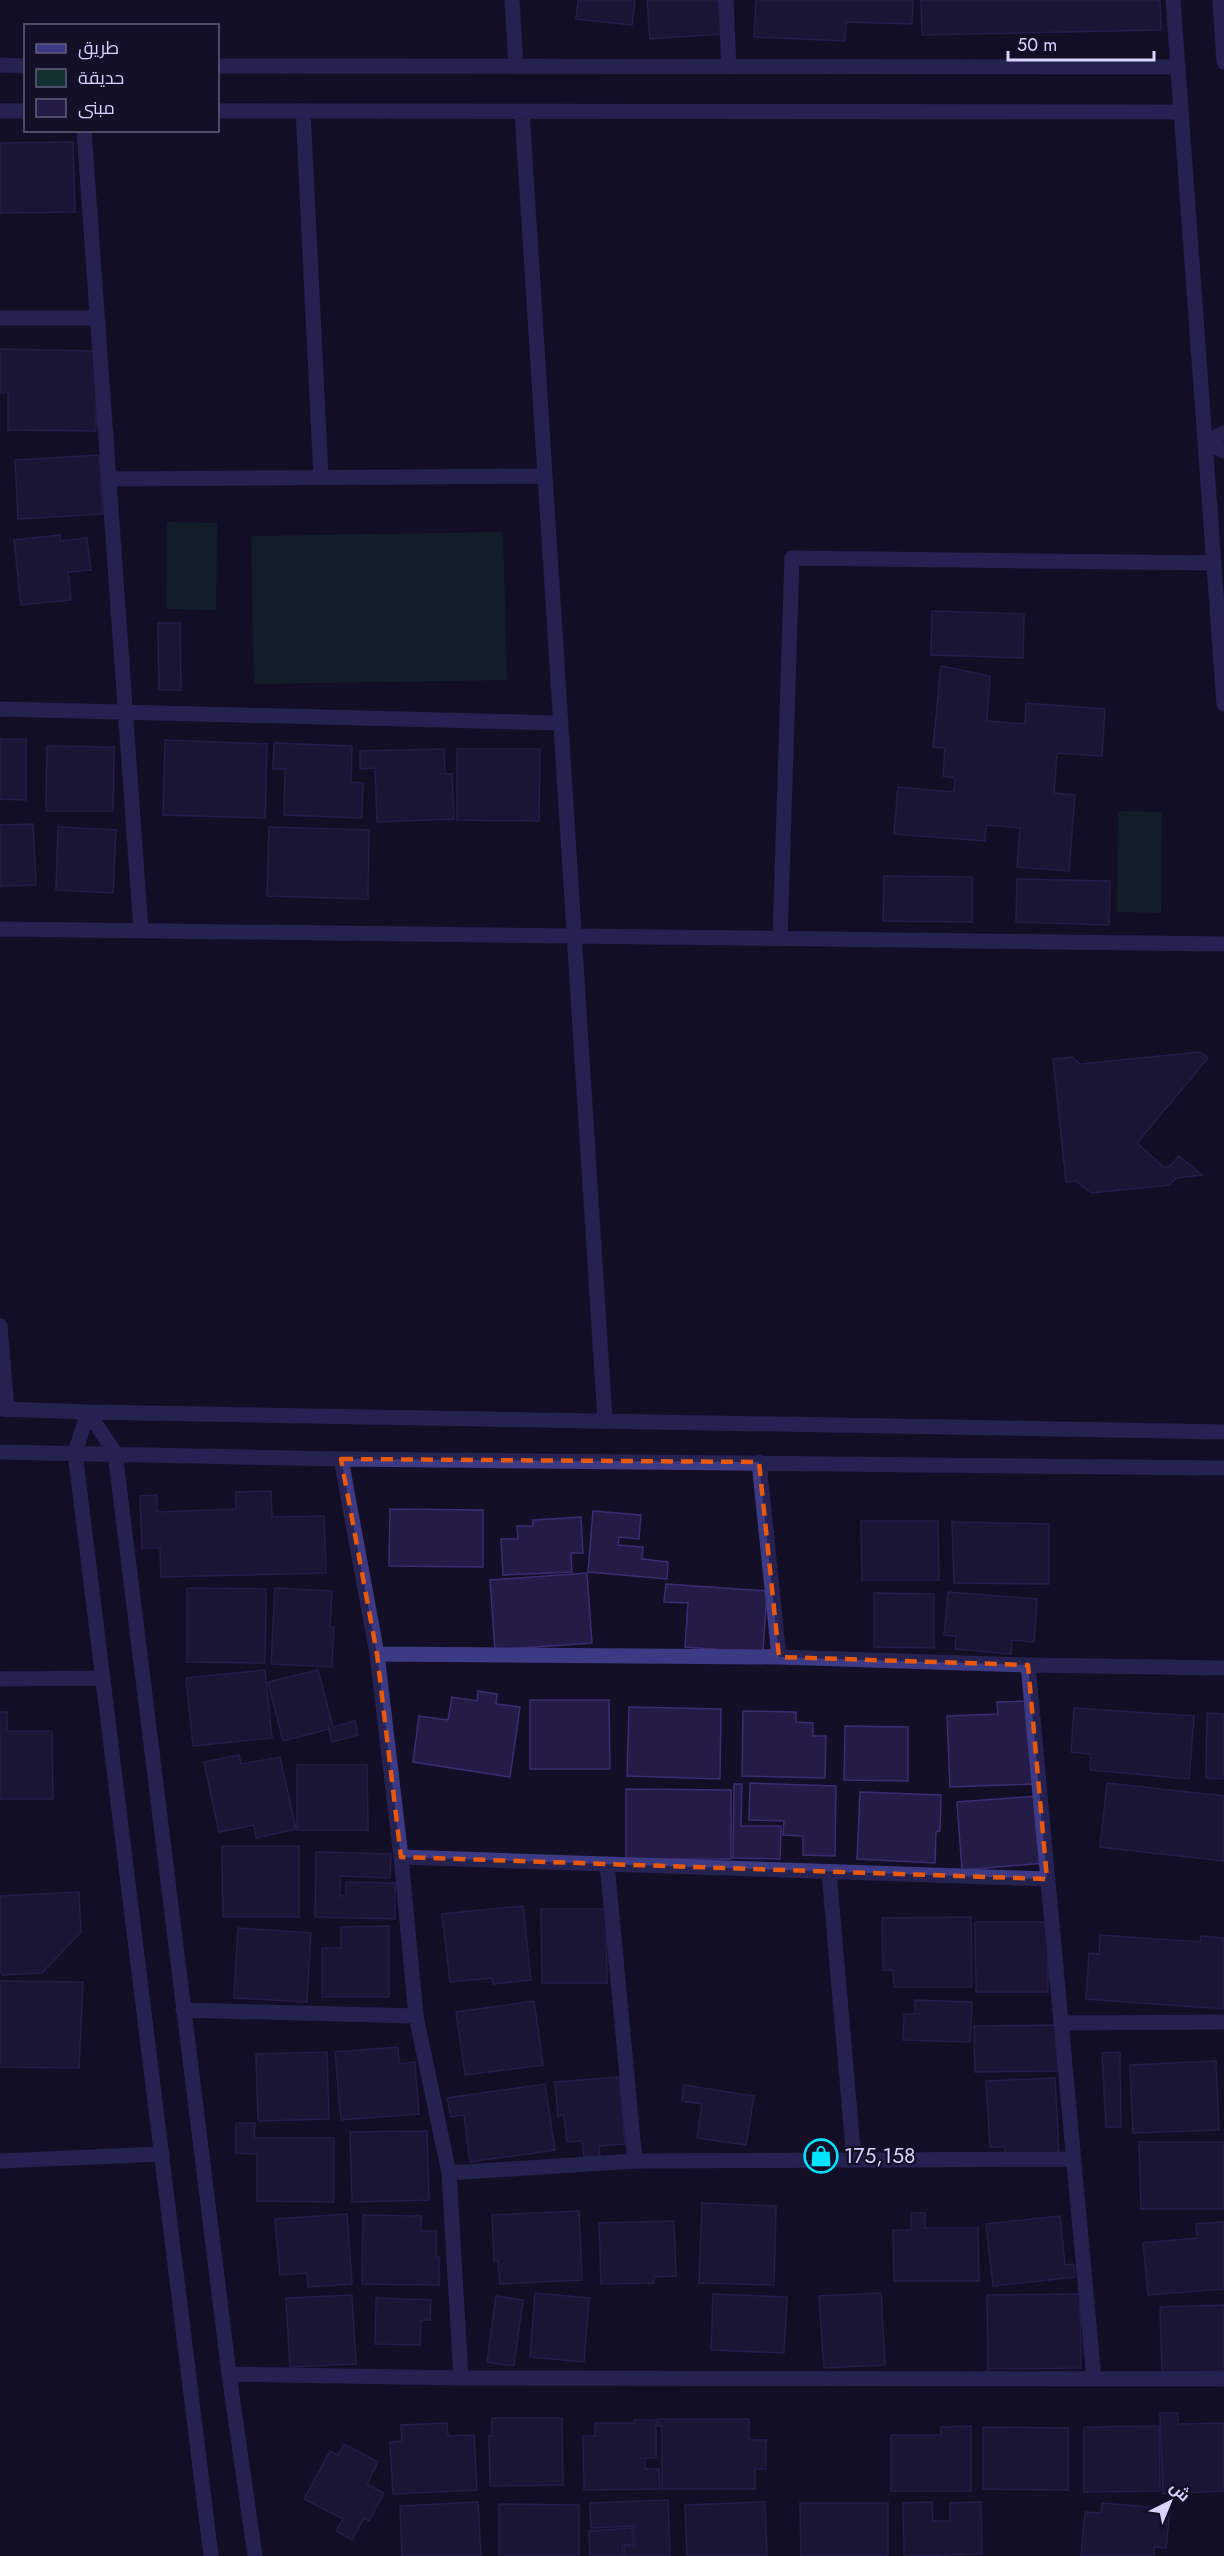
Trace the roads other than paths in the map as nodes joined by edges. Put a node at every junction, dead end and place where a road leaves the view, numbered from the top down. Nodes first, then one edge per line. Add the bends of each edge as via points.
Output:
1 (512, 0) edge
2 (726, 0) edge
3 (1173, 0) edge
4 (1220, 0) edge
5 (1224, 62) edge
6 (0, 65) edge
7 (24, 66) edge
8 (219, 66) edge
9 (516, 66) junction
10 (729, 67) junction
11 (1178, 67) junction
12 (0, 111) edge
13 (24, 111) edge
14 (219, 111) edge
15 (303, 111) junction
16 (522, 112) junction
17 (1181, 112) junction
18 (84, 132) edge
19 (0, 318) edge
20 (97, 318) junction
21 (1224, 433) edge
22 (1205, 441) junction
23 (1224, 451) edge
24 (544, 476) junction
25 (321, 477) junction
26 (109, 479) junction
27 (1214, 563) junction
28 (1224, 704) edge
29 (0, 709) edge
30 (126, 712) junction
31 (560, 723) junction
32 (0, 929) edge
33 (141, 931) junction
34 (574, 936) junction
35 (780, 938) junction
36 (1224, 944) edge
37 (0, 1326) edge
38 (4, 1410) edge
39 (88, 1412) junction
40 (605, 1421) junction
41 (1224, 1432) edge
42 (0, 1452) edge
43 (75, 1453) junction
44 (115, 1453) junction
45 (341, 1459) junction
46 (759, 1462) junction
47 (1224, 1468) edge
48 (377, 1654) junction
49 (779, 1657) junction
50 (1028, 1665) junction
51 (1224, 1668) edge
52 (103, 1678) junction
53 (0, 1679) edge
54 (401, 1857) junction
55 (607, 1864) junction
56 (829, 1872) junction
57 (1047, 1879) junction
58 (183, 2010) junction
59 (416, 2016) junction
60 (1224, 2022) edge
61 (1061, 2023) junction
62 (162, 2154) junction
63 (1073, 2159) junction
64 (854, 2160) junction
65 (0, 2161) edge
66 (635, 2161) junction
67 (450, 2173) junction
68 (229, 2374) junction
69 (461, 2378) junction
70 (1094, 2379) junction
71 (1224, 2379) edge
72 (212, 2556) edge
73 (255, 2556) edge

1 - 9 street
2 - 10 street
3 - 11 street
4 - 5 street
6 - 7 street
8 - 9 street
9 - 10 street
10 - 11 street
11 - 17 street
12 - 13 street
14 - 15 street
15 - 16 street
15 - 25 street
16 - 17 street
16 - 24 street
17 - 22 street
18 - 20 street
19 - 20 street
20 - 26 street
21 - 22 street
22 - 23 street
22 - 27 street
24 - 25 street
24 - 31 street
25 - 26 street
26 - 30 street
27 - 28 street
27 - 35 street via 792,558
29 - 30 street
30 - 31 street
30 - 33 street
31 - 34 street
32 - 33 street
33 - 34 street
34 - 35 street
34 - 40 street
35 - 36 street
37 - 38 street
38 - 39 street
39 - 40 street
39 - 43 street
39 - 44 street
40 - 41 street
42 - 43 street
43 - 44 street
43 - 52 street
44 - 45 street
44 - 58 street
45 - 46 street
45 - 48 street
46 - 47 street
46 - 49 street
48 - 49 street
48 - 54 street
49 - 50 street
50 - 51 street
50 - 57 street
52 - 53 street
52 - 62 street
54 - 55 street
54 - 59 street
55 - 56 street
55 - 66 street
56 - 57 street
56 - 64 street
57 - 61 street
58 - 59 street
58 - 68 street
59 - 67 street
60 - 61 street
61 - 63 street
62 - 65 street
62 - 72 street
63 - 64 street
63 - 70 street
64 - 66 street
66 - 67 street
67 - 69 street
68 - 69 street
68 - 73 street
69 - 70 street
70 - 71 street

